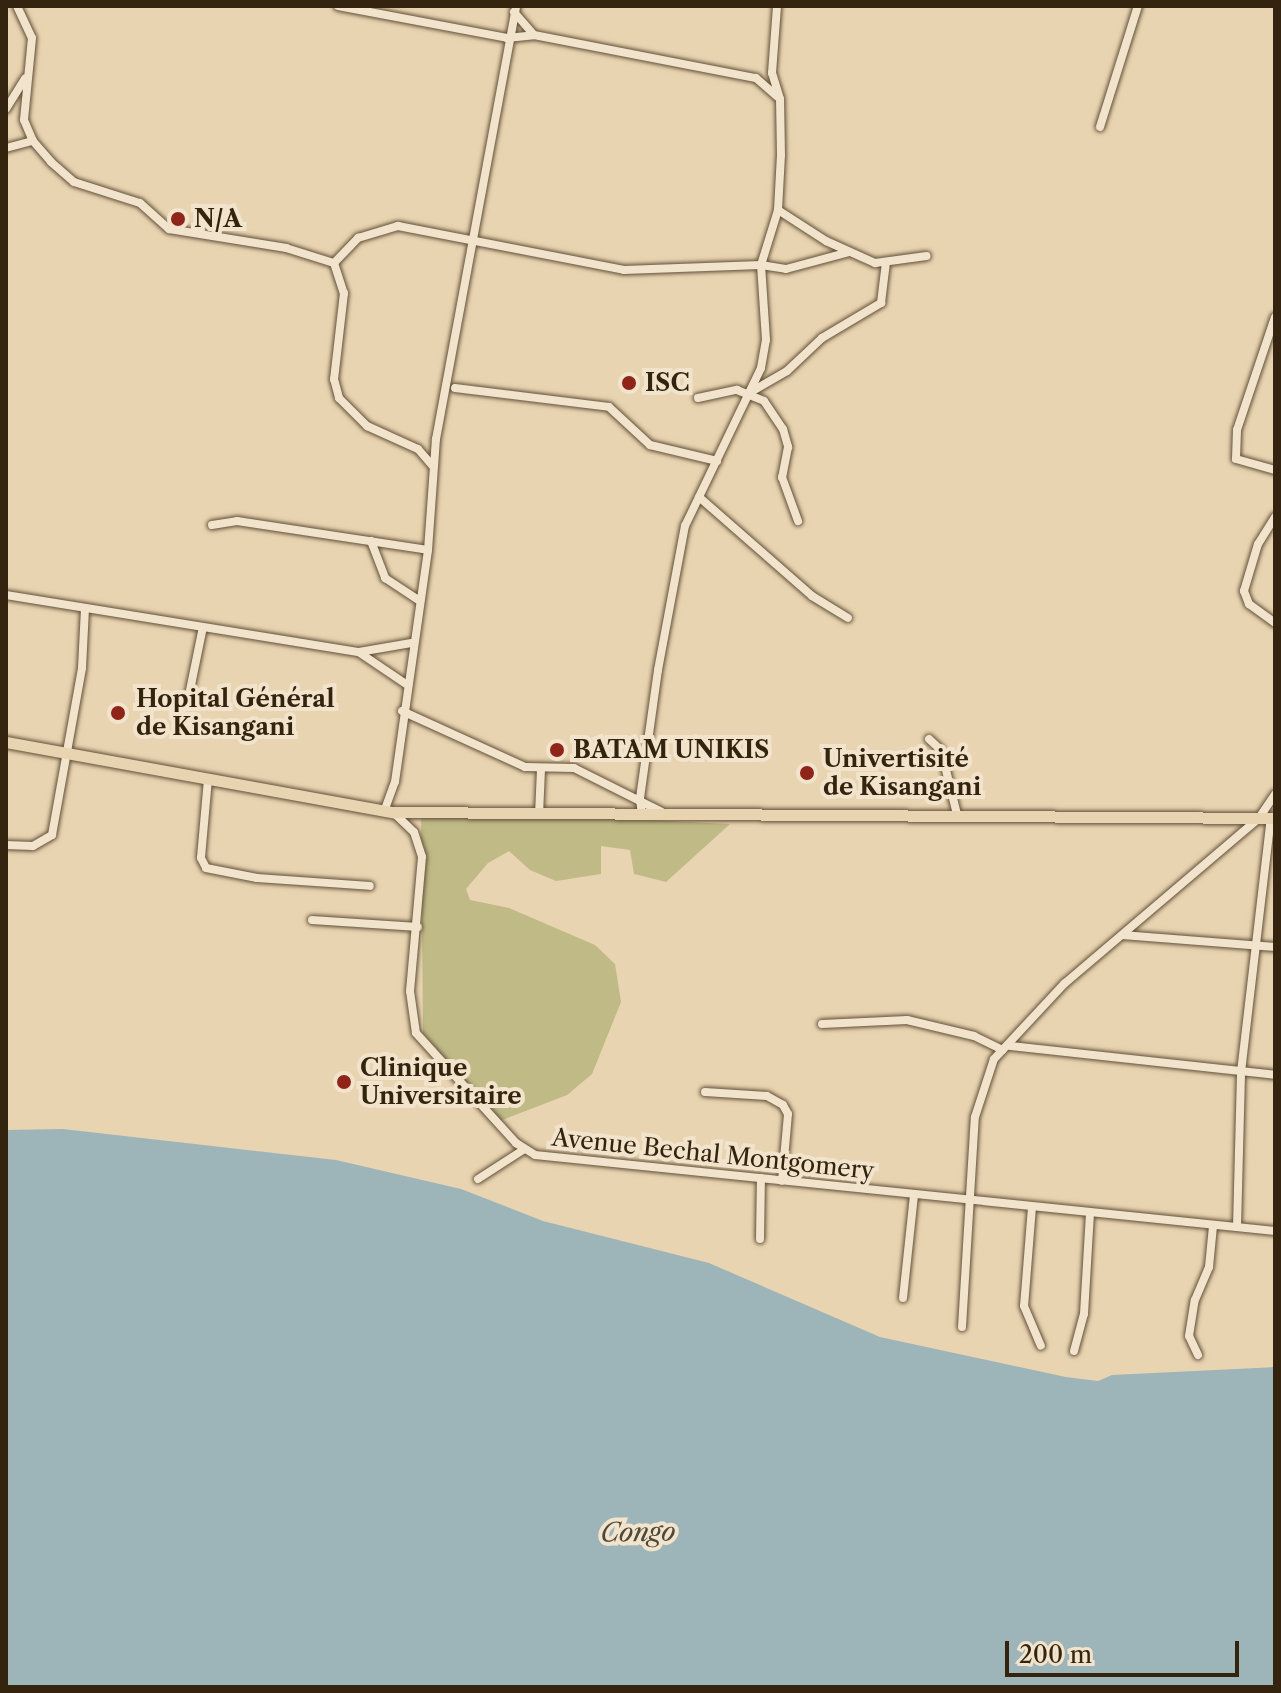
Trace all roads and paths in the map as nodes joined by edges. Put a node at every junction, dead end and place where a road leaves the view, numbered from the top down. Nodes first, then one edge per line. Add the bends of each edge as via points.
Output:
1 (17, 6) edge
2 (338, 6) edge
3 (777, 6) edge
4 (1138, 6) edge
5 (515, 9) edge
6 (534, 35) junction
7 (507, 38) junction
8 (772, 73) junction
9 (27, 74) junction
10 (756, 78) junction
11 (780, 99) junction
12 (6, 109) edge
13 (1100, 127) dead end
14 (33, 141) junction
15 (6, 148) edge
16 (778, 210) junction
17 (474, 244) junction
18 (849, 252) junction
19 (927, 256) dead end
20 (334, 263) junction
21 (761, 265) junction
22 (886, 265) junction
23 (1275, 317) edge
24 (448, 374) junction
25 (455, 388) junction
26 (749, 394) junction
27 (698, 398) dead end
28 (443, 403) junction
29 (717, 461) junction
30 (433, 466) junction
31 (1275, 470) edge
32 (699, 497) junction
33 (1275, 517) edge
34 (798, 521) dead end
35 (212, 525) dead end
36 (371, 541) junction
37 (428, 550) junction
38 (6, 595) edge
39 (420, 601) junction
40 (85, 608) junction
41 (848, 618) dead end
42 (1275, 623) edge
43 (203, 627) junction
44 (411, 643) junction
45 (359, 652) junction
46 (406, 684) junction
47 (189, 695) dead end
48 (402, 711) junction
49 (929, 739) dead end
50 (6, 742) edge
51 (68, 752) junction
52 (541, 769) junction
53 (208, 779) junction
54 (1275, 794) edge
55 (640, 798) junction
56 (389, 810) junction
57 (422, 814) junction
58 (539, 815) junction
59 (642, 817) junction
60 (671, 817) junction
61 (959, 818) junction
62 (1268, 818) edge
63 (414, 832) junction
64 (6, 845) edge
65 (370, 886) dead end
66 (312, 920) dead end
67 (418, 927) junction
68 (1123, 935) junction
69 (1256, 945) junction
70 (1275, 947) edge
71 (822, 1024) dead end
72 (1007, 1048) junction
73 (1241, 1072) junction
74 (1275, 1075) edge
75 (705, 1092) dead end
76 (523, 1150) junction
77 (761, 1178) junction
78 (478, 1179) dead end
79 (782, 1181) junction
80 (914, 1195) junction
81 (973, 1200) junction
82 (1032, 1207) junction
83 (1090, 1213) junction
84 (1213, 1226) junction
85 (1237, 1227) junction
86 (1275, 1231) edge
87 (760, 1239) dead end
88 (903, 1298) dead end
89 (962, 1327) dead end
90 (1041, 1346) dead end
91 (1074, 1351) dead end
92 (1198, 1355) dead end

1 - 9 street via 32,38
2 - 7 street
3 - 8 street
4 - 13 street
5 - 6 street
5 - 7 street
6 - 7 street
6 - 10 street
7 - 17 street
8 - 10 street
8 - 11 street
9 - 12 street
9 - 14 street via 24,120
10 - 11 street
11 - 16 street
14 - 15 street
14 - 20 street via 66,177 140,203 169,229 286,248
16 - 18 street
16 - 21 street
17 - 20 street via 467,236 398,226 358,238
17 - 21 street via 624,270
17 - 24 street
18 - 21 street via 786,269
18 - 22 street
19 - 22 street
20 - 30 street via 344,293 334,379 339,398 367,426 418,449
21 - 26 street via 766,340
22 - 26 street via 881,303 822,338 787,371
23 - 31 street via 1237,430 1236,459
24 - 25 street
24 - 28 street
25 - 28 street
25 - 29 street via 609,407 650,445
26 - 27 street via 737,390
26 - 29 street
26 - 34 street via 764,401 783,429 788,447 782,477
28 - 30 street
29 - 32 street
30 - 37 street
32 - 41 street via 812,596
32 - 55 street via 685,526 676,568
33 - 42 street via 1258,544 1244,591 1249,604
35 - 36 street via 237,521
36 - 37 street
36 - 39 street via 385,578
37 - 39 street
38 - 40 street
39 - 44 street
40 - 43 street
40 - 51 street via 82,668
43 - 45 street
43 - 47 street
44 - 45 street
44 - 46 street
45 - 46 street
46 - 48 street
48 - 52 street via 525,767
48 - 56 street
49 - 61 street via 941,750
50 - 51 main road
51 - 53 main road
51 - 64 street via 52,835 33,846
52 - 55 street via 574,768
52 - 58 street
53 - 56 main road
53 - 65 street via 201,858 206,868 257,878
54 - 62 street
55 - 59 street
55 - 60 street
56 - 57 main road
56 - 63 street
57 - 58 main road
57 - 63 street
58 - 59 main road
59 - 60 main road
60 - 61 main road
61 - 62 main road
62 - 68 street
62 - 69 street
63 - 67 street, Avenue Bechal Montgomery via 423,877
66 - 67 street
67 - 76 street, Avenue Bechal Montgomery via 410,1008 416,1033
68 - 69 street
68 - 72 street via 1064,984
69 - 70 street
69 - 73 street
71 - 72 street via 907,1020
72 - 73 street
72 - 81 street via 989,1069 975,1117
73 - 74 street
73 - 85 street
75 - 79 street via 767,1096 783,1105 788,1114
76 - 77 street, Avenue Bechal Montgomery via 552,1159
76 - 78 street
77 - 79 street, Avenue Bechal Montgomery
77 - 87 street
79 - 80 street, Avenue Bechal Montgomery
80 - 81 street, Avenue Bechal Montgomery
80 - 88 street
81 - 82 street, Avenue Bechal Montgomery
81 - 89 street
82 - 83 street, Avenue Bechal Montgomery
82 - 90 street via 1024,1306
83 - 84 street, Avenue Bechal Montgomery
83 - 91 street via 1084,1314
84 - 85 street, Avenue Bechal Montgomery
84 - 92 street via 1209,1267 1195,1300 1189,1336
85 - 86 street, Avenue Bechal Montgomery

